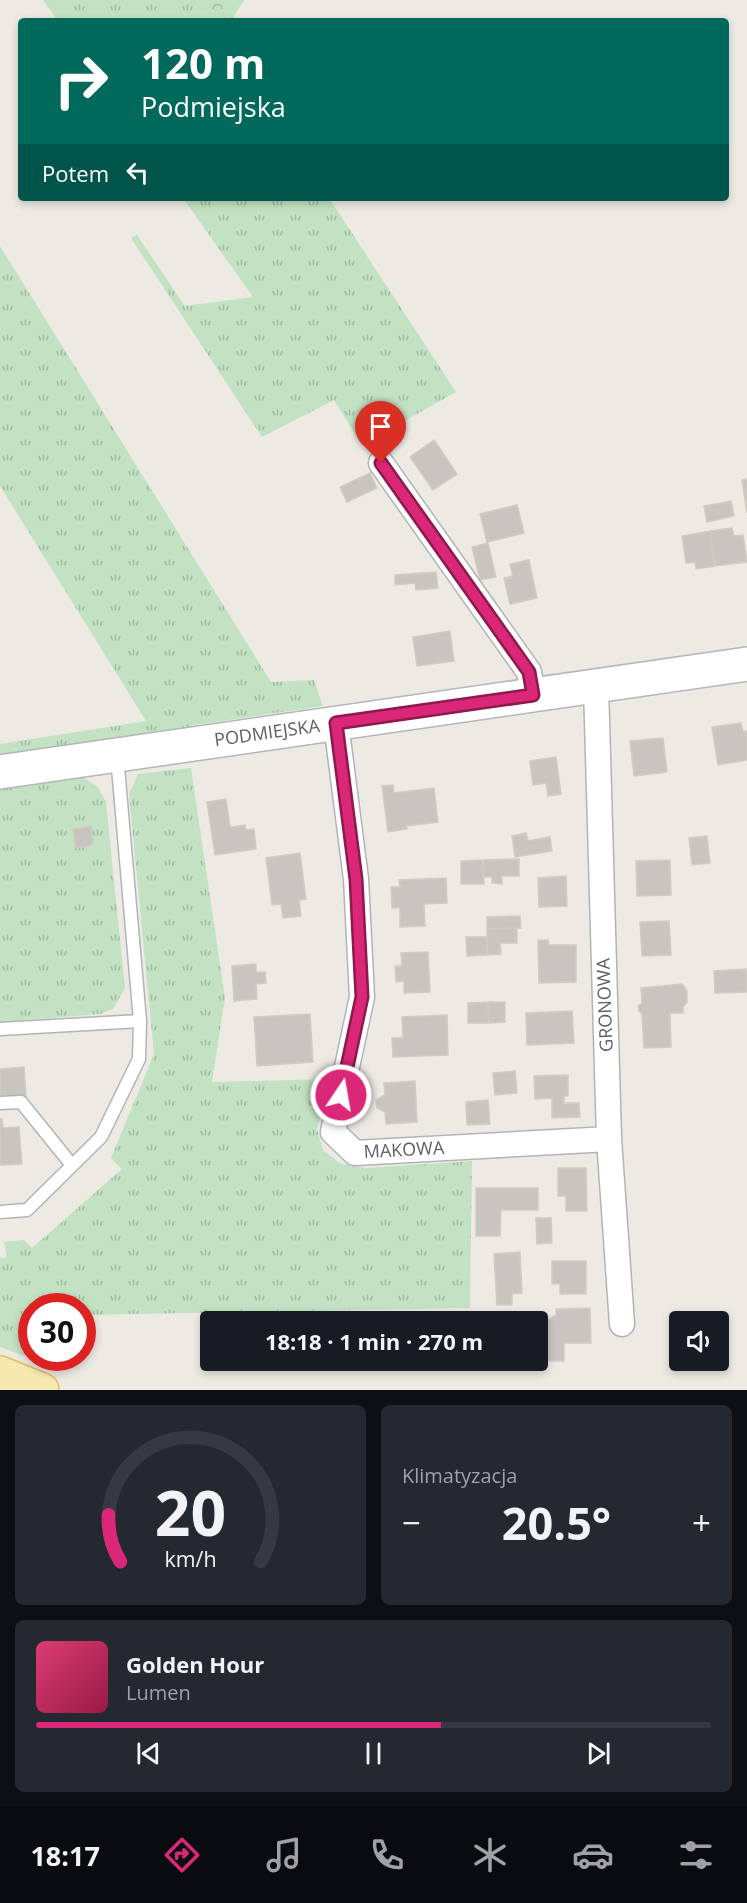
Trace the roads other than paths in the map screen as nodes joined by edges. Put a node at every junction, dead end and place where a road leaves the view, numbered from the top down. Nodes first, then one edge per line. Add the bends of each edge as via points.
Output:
1 (381, 463) dead end
2 (747, 664) edge
3 (596, 686) junction
4 (533, 695) junction
5 (336, 723) junction
6 (116, 755) junction
7 (0, 772) edge
8 (141, 1021) junction
9 (0, 1029) edge
10 (0, 1103) edge
11 (609, 1139) junction
12 (72, 1164) junction
13 (0, 1212) edge
14 (622, 1324) dead end
15 (0, 1373) edge
16 (42, 1390) edge

1 - 4 street via 529,672
2 - 3 street, PODMIEJSKA
3 - 4 street, PODMIEJSKA
3 - 11 street, GRONOWA
4 - 5 street, PODMIEJSKA
5 - 6 street, PODMIEJSKA
5 - 11 street, MAKOWA via 356,879 362,997 333,1132 355,1153
6 - 7 street, PODMIEJSKA
6 - 8 lane
8 - 9 lane
8 - 12 lane via 140,1059 101,1137
10 - 12 lane via 21,1102
11 - 14 street, GRONOWA
12 - 13 lane via 27,1210
15 - 16 main road

